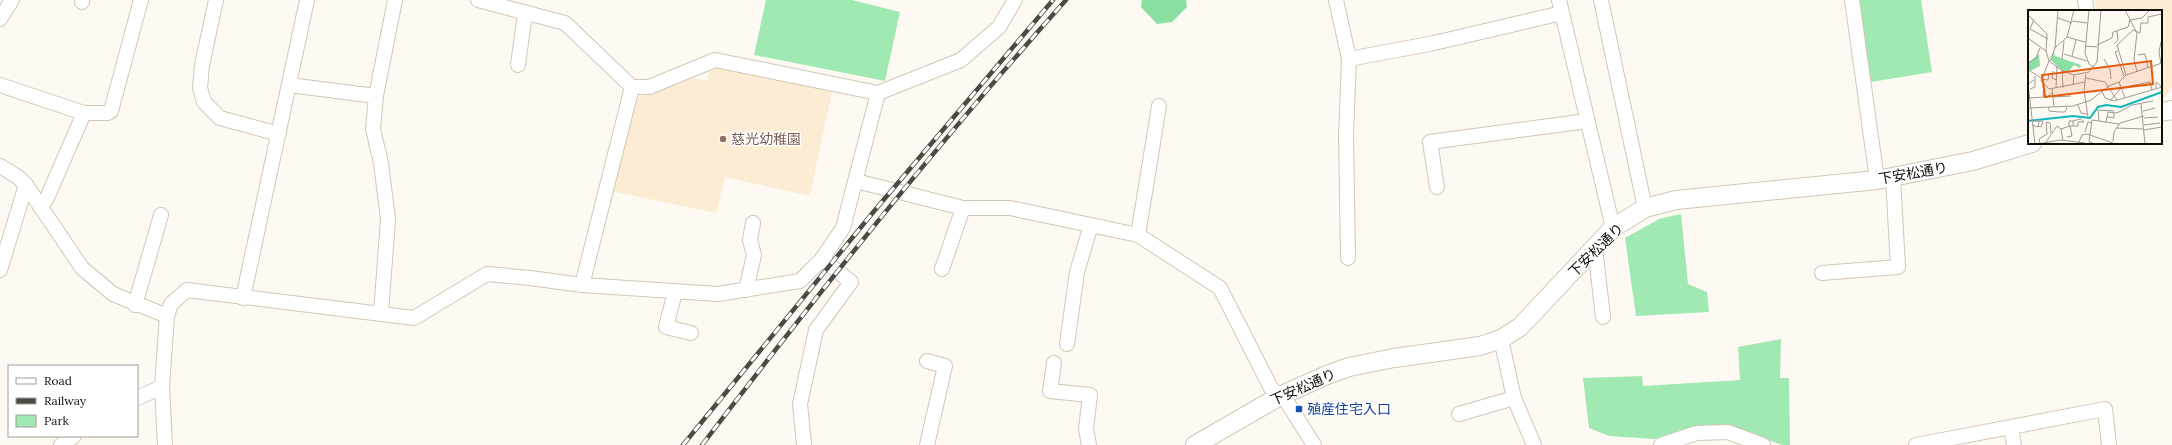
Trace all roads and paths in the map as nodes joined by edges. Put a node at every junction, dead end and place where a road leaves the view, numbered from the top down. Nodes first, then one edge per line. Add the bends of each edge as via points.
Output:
1 (12, 0) edge
2 (141, 0) edge
3 (216, 0) edge
4 (307, 0) edge
5 (395, 0) edge
6 (478, 0) edge
7 (1015, 0) edge
8 (1336, 0) edge
9 (1601, 0) edge
10 (1852, 0) edge
11 (2085, 0) edge
12 (1561, 6) edge
13 (2087, 10) edge
14 (525, 13) junction
15 (0, 19) edge
16 (1348, 59) junction
17 (518, 65) dead end
18 (0, 85) edge
19 (289, 86) junction
20 (632, 88) junction
21 (878, 93) junction
22 (376, 96) junction
23 (1159, 106) dead end
24 (2172, 110) edge
25 (2162, 112) edge
26 (84, 113) junction
27 (1587, 121) junction
28 (278, 134) junction
29 (2029, 144) edge
30 (0, 166) edge
31 (1885, 178) junction
32 (856, 181) junction
33 (26, 185) junction
34 (1437, 187) dead end
35 (40, 206) junction
36 (963, 208) junction
37 (1645, 208) junction
38 (161, 215) dead end
39 (754, 224) dead end
40 (1091, 225) junction
41 (1614, 228) junction
42 (1138, 235) junction
43 (1595, 247) junction
44 (822, 258) junction
45 (1348, 258) dead end
46 (942, 269) dead end
47 (0, 270) edge
48 (1822, 273) dead end
49 (582, 285) junction
50 (746, 290) junction
51 (675, 292) junction
52 (243, 298) junction
53 (135, 305) junction
54 (381, 314) junction
55 (167, 316) junction
56 (1603, 317) dead end
57 (691, 333) dead end
58 (1501, 339) junction
59 (1067, 344) dead end
60 (927, 361) dead end
61 (1054, 363) dead end
62 (162, 387) junction
63 (1280, 396) junction
64 (138, 398) edge
65 (1514, 398) junction
66 (1459, 414) dead end
67 (2011, 428) junction
68 (73, 437) edge
69 (1737, 440) edge
70 (61, 445) edge
71 (165, 445) edge
72 (804, 445) edge
73 (927, 445) edge
74 (1089, 445) edge
75 (1195, 445) edge
76 (1314, 445) edge
77 (1534, 445) edge
78 (1661, 445) edge
79 (1763, 445) edge
80 (1917, 445) edge
81 (2014, 445) edge
82 (2109, 445) edge

1 - 15 street
2 - 26 street via 111,111
3 - 28 street via 202,65 200,88 204,102 220,118
4 - 19 street
5 - 22 street
6 - 14 street
7 - 21 street via 999,27 961,60
8 - 16 street
9 - 37 street
10 - 31 street
11 - 13 street
12 - 16 street via 1434,43
12 - 27 street
14 - 17 street
14 - 20 street via 565,23
16 - 45 street
18 - 26 street
19 - 22 street
19 - 28 street
20 - 21 street via 649,87 715,60
20 - 49 street
21 - 32 street
22 - 54 street via 373,129 381,163 388,220
23 - 42 street
24 - 25 street
26 - 35 street via 47,198
27 - 34 street via 1430,142
27 - 41 street
28 - 52 street
29 - 31 street, 下安松通り via 1973,161
30 - 33 street via 18,176
31 - 37 street, 下安松通り via 1676,200
31 - 48 street via 1898,267
32 - 36 street
32 - 44 street via 843,228
33 - 35 street
33 - 47 street
35 - 53 street via 82,268 113,294
36 - 40 street via 1010,208
36 - 46 street
37 - 41 street, 下安松通り
38 - 53 street
39 - 50 street via 750,240 754,255
40 - 42 street
40 - 59 street via 1077,272
41 - 43 street, 下安松通り
42 - 63 street via 1220,288 1271,388
43 - 56 street
43 - 58 street, 下安松通り via 1520,327
44 - 50 street via 800,281
44 - 72 street via 851,282 816,330 800,404
49 - 51 street
49 - 54 street via 487,274 414,318
50 - 51 street via 718,294
51 - 57 street via 666,327
52 - 54 street
52 - 55 street via 187,290 171,304
53 - 55 street
55 - 62 street
58 - 63 street, 下安松通り via 1480,346 1349,367
58 - 65 street
60 - 73 street via 945,366
61 - 74 street via 1050,391 1090,395 1086,429
62 - 64 street
62 - 71 street
63 - 75 street, 下安松通り
63 - 76 street via 1287,402
65 - 66 street
65 - 77 street
67 - 80 street
67 - 81 street
67 - 82 street via 2106,409
68 - 70 street
69 - 78 street via 1728,432 1697,433
69 - 79 street

